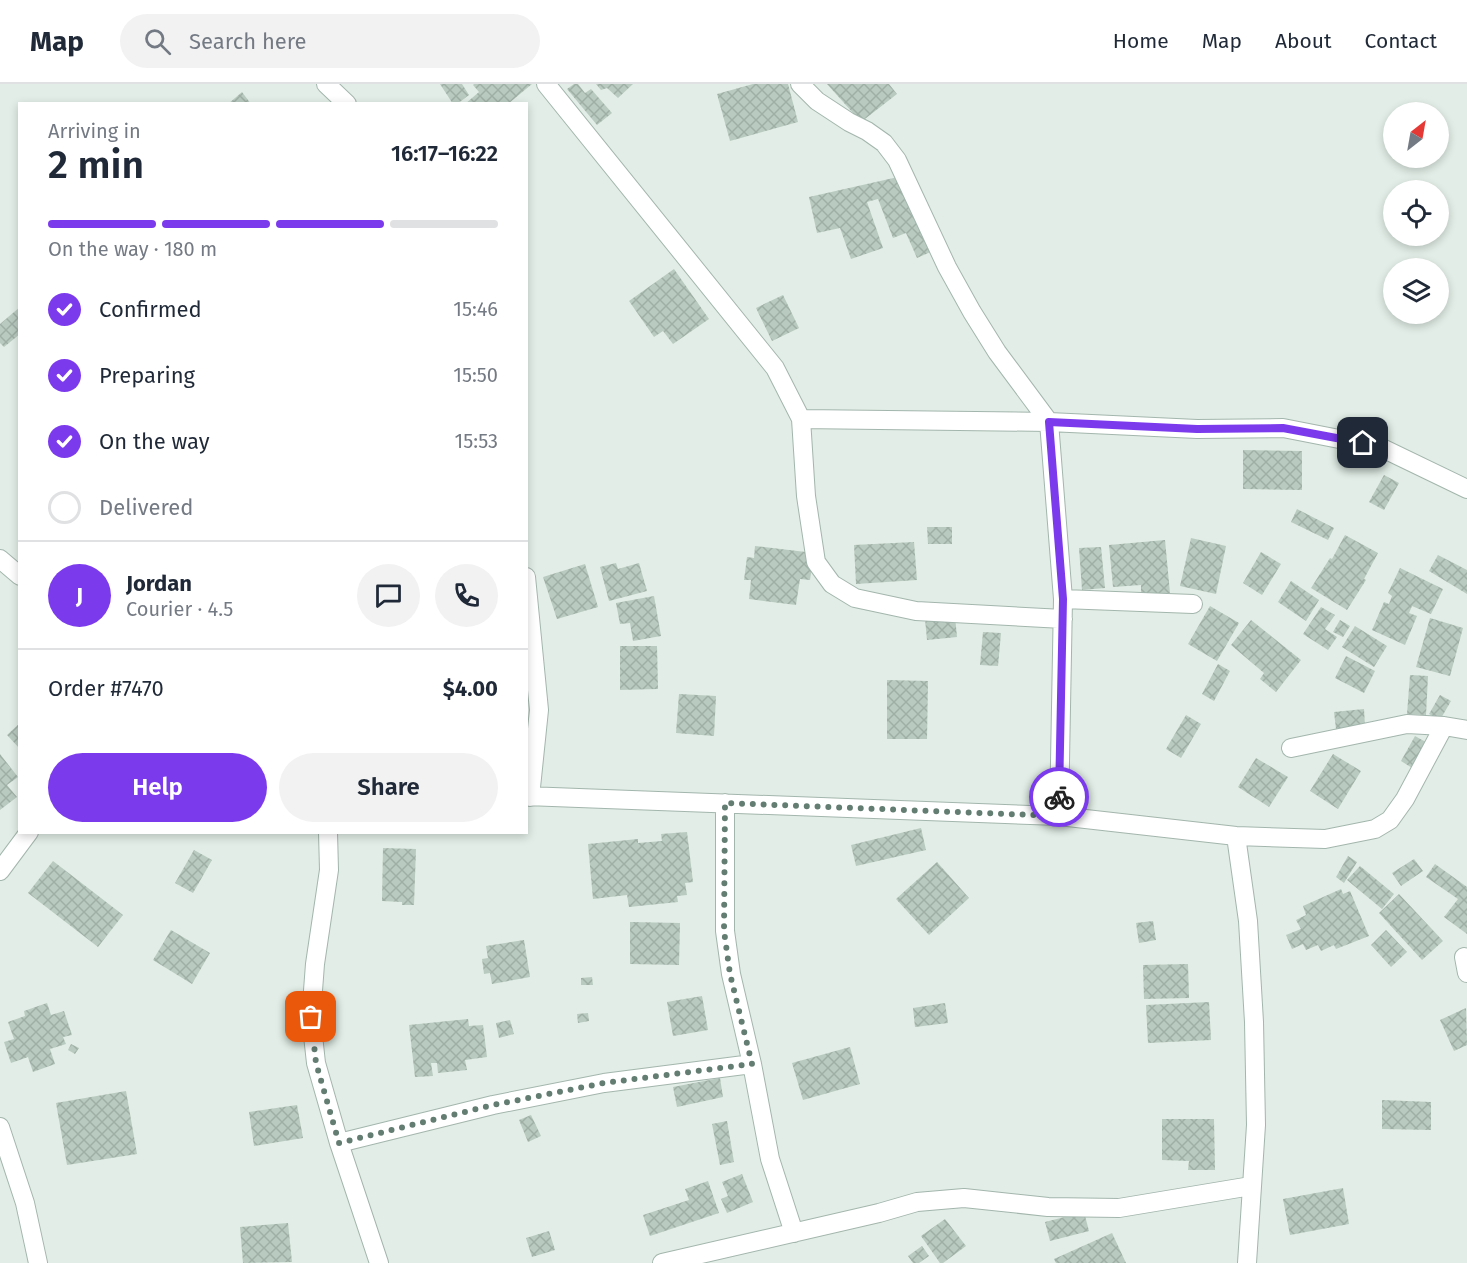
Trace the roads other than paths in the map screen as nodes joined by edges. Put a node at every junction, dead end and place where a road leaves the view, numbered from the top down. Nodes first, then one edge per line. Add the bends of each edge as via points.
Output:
1 (326, 84) edge
2 (546, 84) edge
3 (801, 84) edge
4 (345, 102) edge
5 (801, 419) junction
6 (1049, 422) junction
7 (1467, 489) edge
8 (0, 559) edge
9 (18, 574) edge
10 (528, 597) edge
11 (1063, 599) junction
12 (1192, 604) dead end
13 (1063, 619) junction
14 (1444, 726) junction
15 (1467, 730) edge
16 (1291, 748) dead end
17 (528, 796) edge
18 (725, 803) junction
19 (1059, 816) junction
20 (28, 834) edge
21 (328, 834) edge
22 (1236, 836) junction
23 (0, 871) edge
24 (752, 1064) junction
25 (0, 1127) edge
26 (339, 1143) junction
27 (1251, 1186) junction
28 (794, 1233) junction
29 (377, 1262) edge
30 (38, 1263) edge
31 (663, 1263) edge
32 (1246, 1263) edge

1 - 4 street
2 - 5 street via 775,368
3 - 6 street via 817,101 884,143 897,160 972,312
5 - 6 street
5 - 13 street via 806,496 816,562 832,584 855,598 916,611
6 - 7 street via 1197,429 1283,428 1380,447
6 - 11 street
8 - 9 street
10 - 17 street via 539,710
11 - 12 street
11 - 13 street
13 - 19 street
14 - 15 street
14 - 16 street via 1407,724
14 - 22 street via 1405,799 1390,820 1375,829 1325,839
17 - 18 street
18 - 19 street
18 - 24 street via 724,931
19 - 22 street
20 - 23 street
21 - 26 street via 329,870 311,1017 316,1063
22 - 27 street via 1248,921 1254,1022 1256,1125
24 - 26 street via 604,1083 493,1105
24 - 28 street via 770,1160
25 - 30 street via 25,1203
26 - 29 street
27 - 28 street via 1119,1208 1048,1207 964,1198 917,1202
27 - 32 street
28 - 31 street

